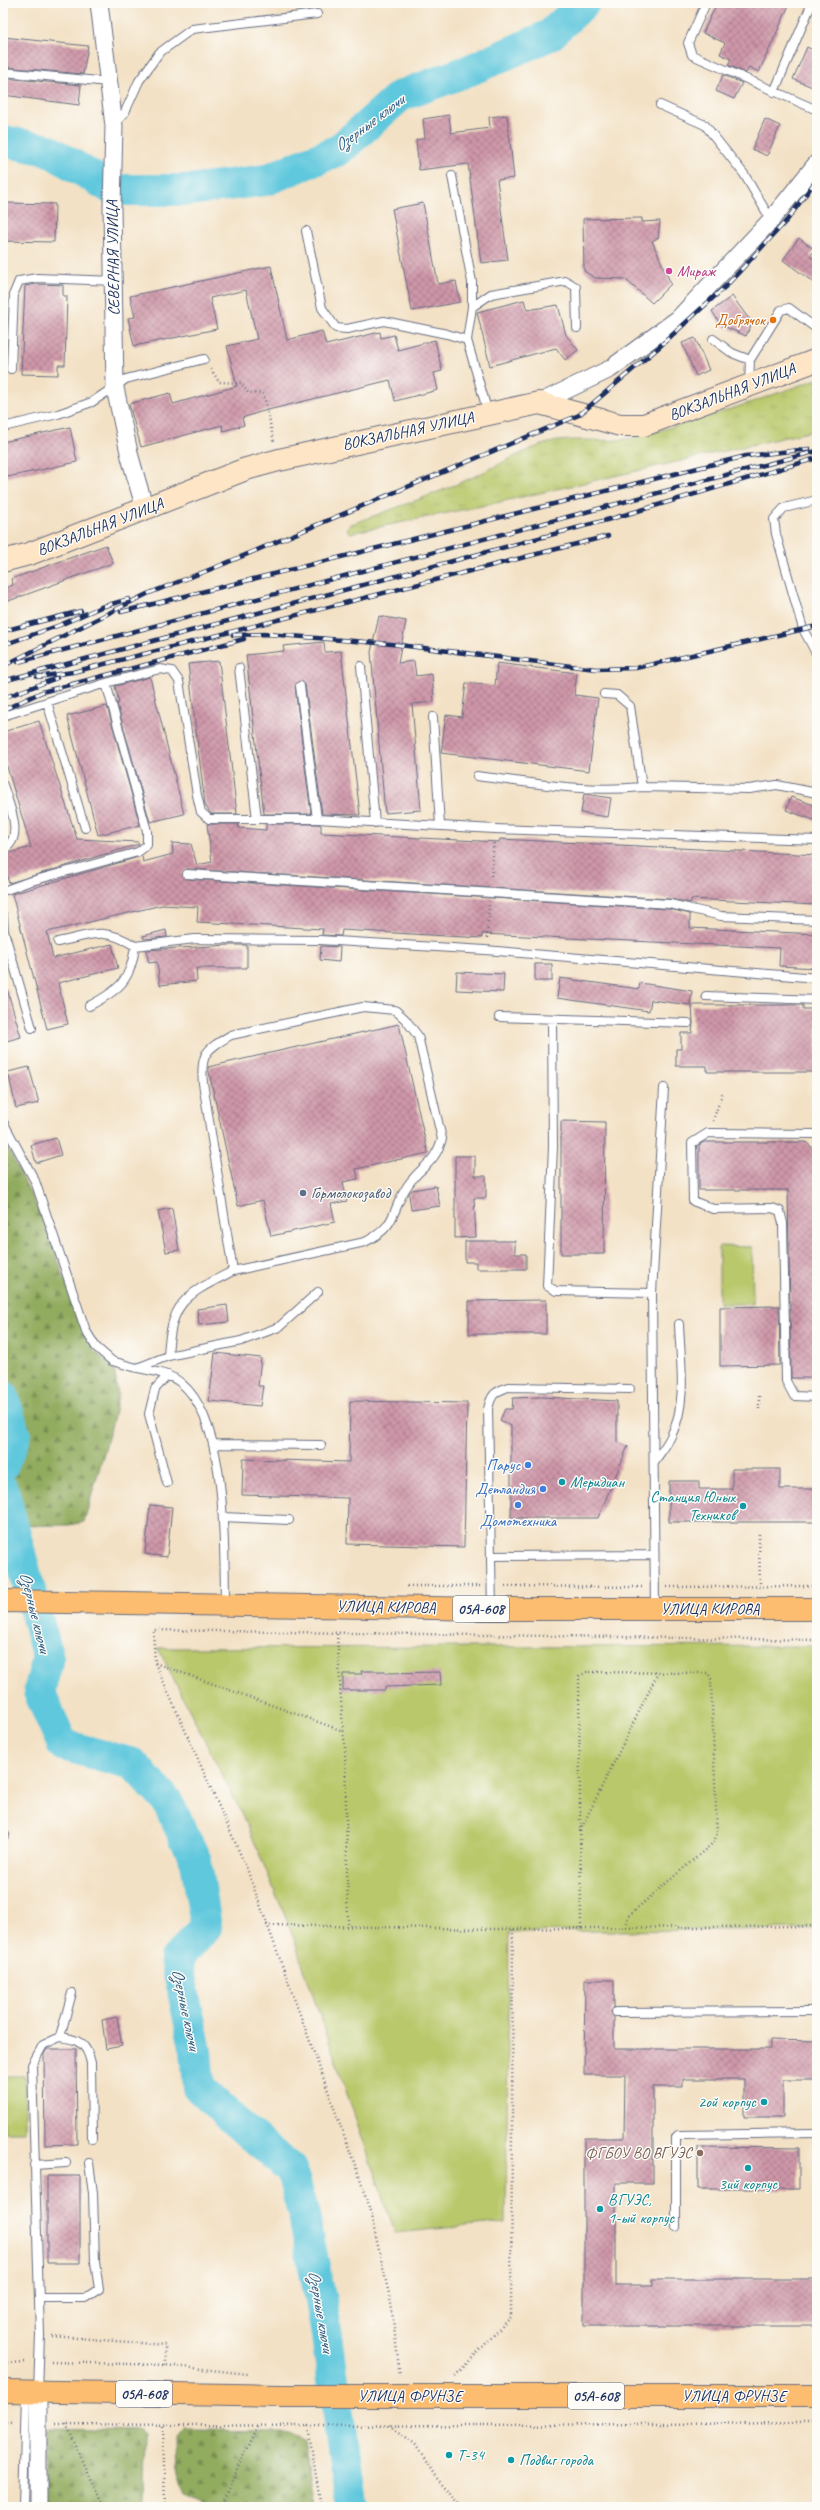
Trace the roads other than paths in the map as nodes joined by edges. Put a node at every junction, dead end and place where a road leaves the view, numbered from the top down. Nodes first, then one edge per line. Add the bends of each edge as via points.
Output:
1 (99, 3) edge
2 (706, 3) edge
3 (812, 3) edge
4 (318, 14) dead end
5 (3, 72) edge
6 (109, 82) junction
7 (774, 92) junction
8 (660, 105) dead end
9 (817, 110) edge
10 (114, 126) junction
11 (817, 163) edge
12 (452, 176) dead end
13 (771, 220) junction
14 (306, 231) dead end
15 (114, 281) junction
16 (472, 307) junction
17 (577, 328) dead end
18 (817, 329) edge
19 (713, 339) dead end
20 (467, 340) junction
21 (204, 359) road end
22 (750, 360) junction
23 (817, 360) edge
24 (11, 369) dead end
25 (749, 385) junction
26 (115, 388) junction
27 (538, 403) junction
28 (488, 414) junction
29 (3, 427) edge
30 (817, 500) edge
31 (145, 509) junction
32 (3, 561) edge
33 (817, 655) edge
34 (360, 666) dead end
35 (240, 668) dead end
36 (106, 683) junction
37 (300, 686) dead end
38 (604, 694) dead end
39 (47, 702) junction
40 (3, 716) edge
41 (434, 717) dead end
42 (477, 776) dead end
43 (3, 785) edge
44 (642, 787) junction
45 (817, 793) edge
46 (257, 818) junction
47 (317, 819) junction
48 (375, 823) junction
49 (440, 825) junction
50 (85, 828) dead end
51 (817, 840) edge
52 (3, 849) edge
53 (187, 874) dead end
54 (3, 891) edge
55 (3, 916) edge
56 (817, 920) edge
57 (58, 942) dead end
58 (135, 946) junction
59 (817, 978) edge
60 (706, 996) dead end
61 (817, 1000) edge
62 (89, 1006) dead end
63 (498, 1017) dead end
64 (552, 1019) junction
65 (688, 1023) dead end
66 (32, 1028) dead end
67 (664, 1088) dead end
68 (3, 1122) edge
69 (817, 1134) edge
70 (233, 1270) junction
71 (318, 1292) dead end
72 (652, 1293) junction
73 (679, 1324) dead end
74 (168, 1356) junction
75 (137, 1368) junction
76 (168, 1375) junction
77 (630, 1389) dead end
78 (817, 1397) edge
79 (213, 1444) junction
80 (321, 1445) dead end
81 (654, 1462) junction
82 (167, 1483) dead end
83 (223, 1517) junction
84 (289, 1520) dead end
85 (654, 1555) junction
86 (492, 1556) junction
87 (3, 1601) edge
88 (225, 1604) junction
89 (492, 1609) junction
90 (655, 1609) junction
91 (817, 1609) edge
92 (3, 1834) edge
93 (3, 1838) edge
94 (72, 1993) dead end
95 (817, 2011) edge
96 (616, 2012) dead end
97 (60, 2038) junction
98 (817, 2133) edge
99 (92, 2139) dead end
100 (66, 2164) dead end
101 (89, 2164) dead end
102 (34, 2165) junction
103 (676, 2227) dead end
104 (38, 2298) junction
105 (3, 2391) edge
106 (32, 2392) junction
107 (817, 2396) edge
108 (23, 2507) edge
109 (38, 2507) edge

1 - 6 street, СЕВЕРНАЯ УЛИЦА
2 - 7 lane via 688,43 692,55
3 - 7 lane
4 - 10 lane via 192,29 159,53 139,81 125,112
5 - 6 lane
6 - 10 street, СЕВЕРНАЯ УЛИЦА
7 - 9 lane
8 - 13 lane via 704,125 744,174
10 - 15 street, СЕВЕРНАЯ УЛИЦА
11 - 13 street
12 - 16 lane via 472,282
13 - 27 street via 678,319 610,369
14 - 20 lane via 322,308 336,328 347,329 384,321
15 - 24 lane via 37,278 19,281 14,293
15 - 26 street, СЕВЕРНАЯ УЛИЦА
16 - 17 lane via 491,294 566,282 576,287
16 - 20 lane
18 - 22 lane via 789,308 781,310
19 - 22 lane via 732,353
20 - 28 lane
21 - 26 lane via 126,379
22 - 25 lane
23 - 25 main road, ВОКЗАЛЬНАЯ УЛИЦА
25 - 27 main road, ВОКЗАЛЬНАЯ УЛИЦА via 644,425 620,425
26 - 29 lane via 92,402 58,414
26 - 31 street, СЕВЕРНАЯ УЛИЦА via 128,450
27 - 28 main road, ВОКЗАЛЬНАЯ УЛИЦА
28 - 31 main road, ВОКЗАЛЬНАЯ УЛИЦА via 246,469
30 - 33 lane via 784,508 774,520 804,629
31 - 32 main road, ВОКЗАЛЬНАЯ УЛИЦА via 29,554
34 - 48 lane
35 - 46 lane
36 - 39 lane
36 - 46 lane via 160,668 172,671 179,680 201,812 209,818
36 - 54 lane via 147,831 147,845 138,852
37 - 47 lane
38 - 44 lane via 617,695 630,706
39 - 40 lane
39 - 50 lane
41 - 49 lane
42 - 44 lane via 586,790
43 - 52 lane via 12,813 15,835 8,847
44 - 45 lane via 749,789 777,785
46 - 47 lane
47 - 48 lane
48 - 49 lane
49 - 51 lane
53 - 56 lane via 670,904 721,916
55 - 66 lane via 4,931
57 - 58 lane via 102,932 119,936
58 - 59 lane via 195,938 320,940 485,950
58 - 62 lane via 133,966 124,981 112,994
60 - 61 lane
63 - 64 lane
64 - 65 lane
64 - 72 lane via 552,1148 547,1286 556,1291
67 - 72 lane
68 - 75 lane via 35,1181 86,1331 96,1347 112,1361
69 - 78 lane via 708,1133 692,1143 692,1201 713,1209 772,1208 780,1211 783,1223 786,1381 794,1396
70 - 70 lane via 203,1082 204,1055 231,1035 363,1007 395,1010 406,1019 418,1036 442,1138 437,1155 407,1186 390,1224 380,1234 365,1242
70 - 74 lane via 196,1289 183,1300 174,1315
71 - 74 lane via 280,1326 241,1341
72 - 81 lane
73 - 81 lane via 679,1416 672,1435
74 - 75 lane
75 - 76 lane
76 - 79 lane via 191,1392 202,1411
76 - 82 lane via 155,1389 150,1414
77 - 86 lane via 508,1387 493,1394 488,1409
79 - 80 lane
79 - 83 lane via 222,1486
81 - 85 lane
83 - 84 lane
83 - 88 lane
85 - 86 lane
85 - 90 lane
86 - 89 lane
87 - 88 main road, УЛИЦА КИРОВА / 05А-608
88 - 89 main road, УЛИЦА КИРОВА / 05А-608
89 - 90 main road, УЛИЦА КИРОВА / 05А-608
90 - 91 main road, УЛИЦА КИРОВА / 05А-608
92 - 93 lane
94 - 97 lane
95 - 96 lane
97 - 99 lane via 74,2038 82,2043 88,2052 91,2063
97 - 102 lane via 43,2045 32,2065
98 - 103 lane via 678,2135
100 - 102 lane
101 - 104 lane via 99,2289 86,2298
102 - 104 lane
104 - 106 lane via 39,2362
105 - 106 main road, УЛИЦА ФРУНЗЕ / 05А-608
106 - 107 main road, УЛИЦА ФРУНЗЕ / 05А-608 via 284,2396
106 - 108 lane
106 - 109 street via 37,2423

